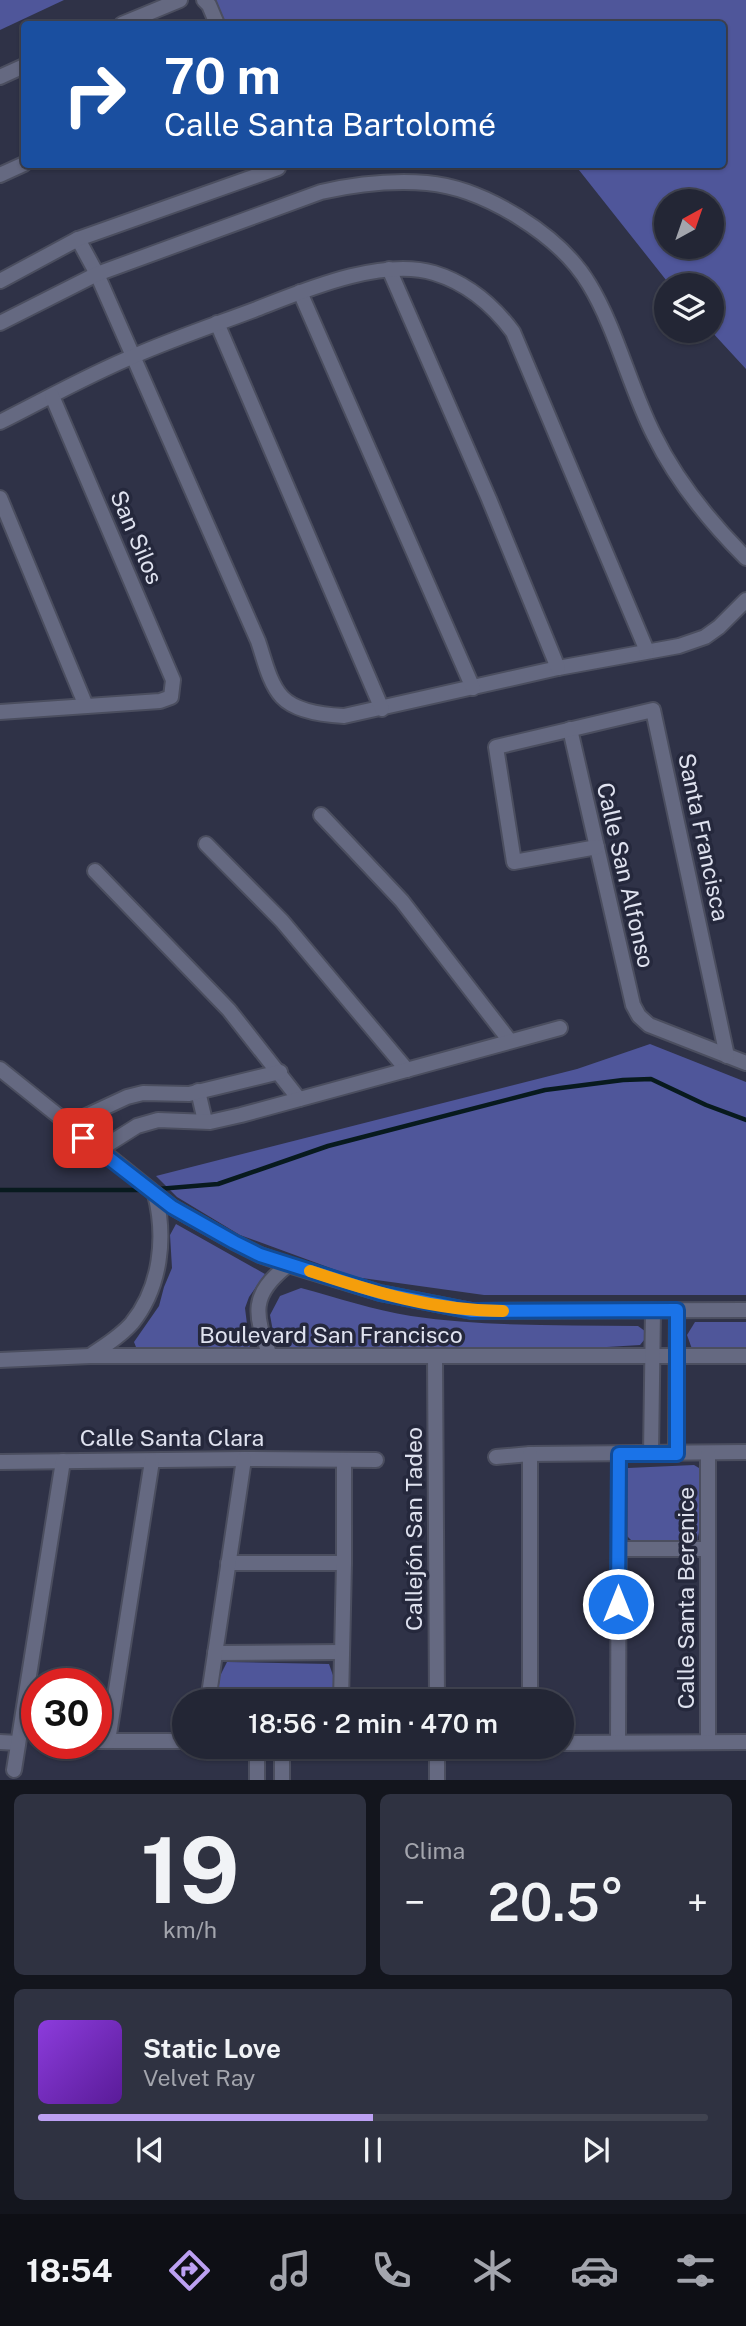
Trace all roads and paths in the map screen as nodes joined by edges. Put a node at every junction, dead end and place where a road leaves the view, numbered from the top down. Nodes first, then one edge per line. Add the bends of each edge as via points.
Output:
1 (180, 0) edge
2 (204, 0) edge
3 (129, 21) edge
4 (216, 21) edge
5 (21, 67) edge
6 (0, 77) edge
7 (21, 165) edge
8 (272, 168) edge
9 (0, 175) edge
10 (78, 239) junction
11 (389, 269) junction
12 (97, 274) junction
13 (0, 281) edge
14 (300, 292) junction
15 (0, 323) edge
16 (217, 323) junction
17 (133, 356) junction
18 (52, 396) junction
19 (0, 422) edge
20 (0, 498) edge
21 (746, 558) edge
22 (746, 600) edge
23 (648, 651) junction
24 (558, 668) junction
25 (473, 688) junction
26 (86, 706) junction
27 (382, 709) junction
28 (0, 712) edge
29 (570, 729) junction
30 (321, 815) dead end
31 (205, 844) dead end
32 (597, 847) junction
33 (95, 871) dead end
34 (560, 1028) dead end
35 (510, 1041) junction
36 (727, 1056) junction
37 (746, 1063) edge
38 (0, 1069) edge
39 (407, 1070) junction
40 (280, 1072) junction
41 (198, 1091) junction
42 (299, 1099) junction
43 (205, 1121) junction
44 (67, 1125) junction
45 (99, 1150) junction
46 (155, 1194) junction
47 (288, 1265) junction
48 (653, 1310) junction
49 (677, 1310) junction
50 (746, 1310) edge
51 (90, 1356) junction
52 (270, 1356) junction
53 (654, 1356) junction
54 (678, 1356) junction
55 (746, 1356) edge
56 (435, 1357) junction
57 (0, 1360) edge
58 (746, 1452) edge
59 (530, 1454) junction
60 (619, 1454) junction
61 (651, 1454) junction
62 (677, 1454) junction
63 (708, 1454) junction
64 (496, 1457) dead end
65 (244, 1459) junction
66 (376, 1460) dead end
67 (63, 1461) junction
68 (152, 1461) junction
69 (344, 1461) junction
70 (0, 1462) edge
71 (619, 1549) junction
72 (708, 1549) junction
73 (228, 1563) junction
74 (344, 1563) junction
75 (341, 1652) junction
76 (215, 1653) junction
77 (112, 1685) edge
78 (210, 1689) edge
79 (341, 1689) edge
80 (436, 1689) edge
81 (530, 1689) edge
82 (112, 1741) edge
83 (172, 1741) edge
84 (0, 1742) edge
85 (618, 1742) junction
86 (708, 1742) junction
87 (746, 1742) edge
88 (18, 1743) junction
89 (574, 1743) edge
90 (257, 1759) edge
91 (282, 1759) edge
92 (437, 1759) edge
93 (14, 1770) dead end
94 (257, 1780) edge
95 (282, 1780) edge
96 (437, 1780) edge

1 - 3 street
2 - 4 street
5 - 6 street
7 - 9 street
8 - 10 street
10 - 12 street
10 - 13 street
11 - 14 street
11 - 23 street via 433,272 468,289 493,307 513,332
11 - 24 street
12 - 15 street
12 - 17 street
12 - 21 street via 321,192 359,183 428,183 491,203 546,237 589,283 641,410 672,469 716,528
14 - 16 street
14 - 25 street
16 - 17 street
16 - 27 street
17 - 18 street
17 - 27 street via 282,697 319,714 344,716
18 - 19 street
18 - 26 street, San Silos via 173,680 171,697 160,701
20 - 26 street
22 - 23 street via 705,637
23 - 24 street
24 - 25 street
25 - 27 street
26 - 28 street
29 - 32 street, Calle San Alfonso
29 - 32 street via 496,747 514,862
29 - 36 street, Santa Francisca via 653,710
30 - 35 street via 402,901
31 - 39 street via 282,921
32 - 36 street, Calle San Alfonso via 639,1016 649,1025
33 - 40 street via 229,1010
34 - 35 street
35 - 39 street
36 - 37 street
38 - 44 street, Boulevard San Francisco
39 - 42 street
40 - 41 street
40 - 42 street
41 - 43 street
41 - 44 street via 127,1097
42 - 43 street
43 - 45 street via 158,1120 138,1126
44 - 45 street, Boulevard San Francisco
45 - 46 street, Boulevard San Francisco
46 - 47 street, Boulevard San Francisco via 234,1242
46 - 51 street via 161,1219 160,1247 148,1296 132,1322
47 - 48 street, Boulevard San Francisco via 380,1293 456,1309
47 - 52 street via 269,1280 261,1294 259,1324
48 - 49 street, Boulevard San Francisco
48 - 53 street
49 - 50 street, Boulevard San Francisco
49 - 54 street
51 - 52 street, Boulevard San Francisco
51 - 57 street, Boulevard San Francisco
52 - 56 street, Boulevard San Francisco
53 - 54 street, Boulevard San Francisco
53 - 56 street, Boulevard San Francisco
53 - 61 street
54 - 55 street, Boulevard San Francisco
54 - 62 street
56 - 80 street, Callejón San Tadeo
58 - 63 street
59 - 60 street
59 - 64 street
59 - 81 street
60 - 61 street
60 - 71 street
61 - 62 street
62 - 63 street
63 - 72 street, Calle Santa Berenice
65 - 68 street, Calle Santa Clara
65 - 69 street, Calle Santa Clara
65 - 73 street
66 - 69 street, Calle Santa Clara
67 - 68 street, Calle Santa Clara
67 - 70 street, Calle Santa Clara
67 - 88 street
68 - 77 street
69 - 74 street
71 - 72 street
71 - 85 street
72 - 86 street, Calle Santa Berenice
73 - 74 street
73 - 76 street
74 - 75 street
75 - 76 street
75 - 79 street
76 - 78 street
82 - 83 street
84 - 88 street
85 - 86 street
85 - 89 street
86 - 87 street
88 - 93 street
90 - 94 street
91 - 95 street
92 - 96 street

